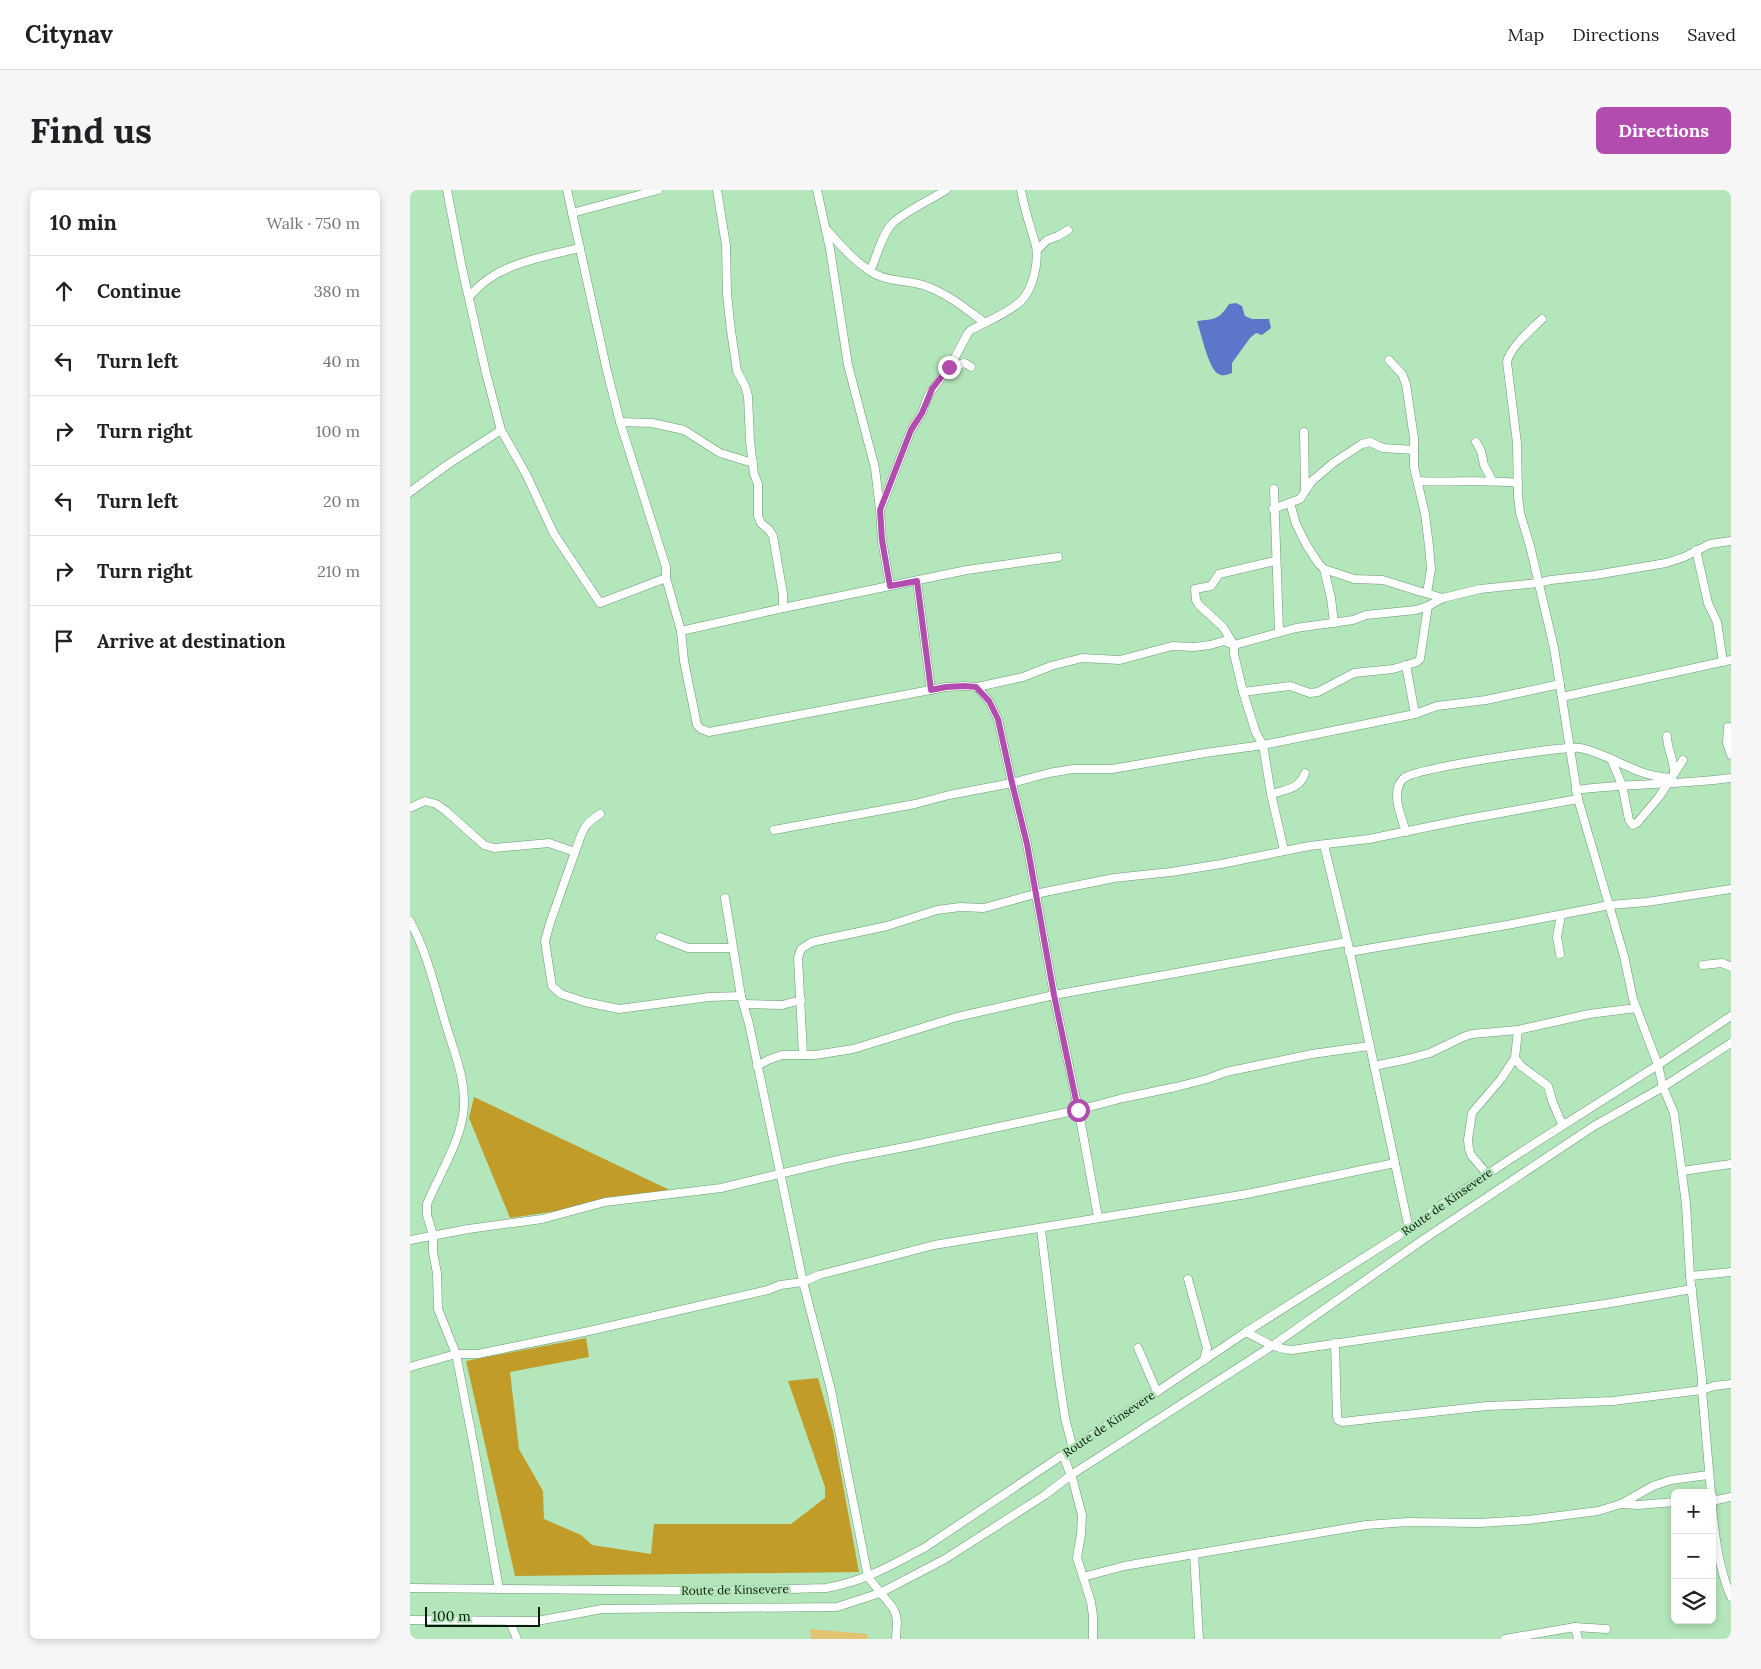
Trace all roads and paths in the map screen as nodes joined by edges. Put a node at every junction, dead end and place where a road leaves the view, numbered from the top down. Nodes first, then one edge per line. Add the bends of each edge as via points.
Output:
1 (447, 190) edge
2 (567, 190) edge
3 (658, 190) edge
4 (717, 190) edge
5 (817, 190) edge
6 (946, 190) edge
7 (1021, 190) edge
8 (572, 213) junction
9 (826, 229) junction
10 (1068, 230) dead end
11 (580, 248) junction
12 (1036, 250) junction
13 (870, 271) junction
14 (469, 297) junction
15 (1542, 319) dead end
16 (985, 323) junction
17 (1389, 360) dead end
18 (949, 367) junction
19 (971, 367) dead end
20 (620, 422) junction
21 (501, 430) junction
22 (1304, 432) dead end
23 (1476, 442) dead end
24 (1414, 450) junction
25 (753, 463) junction
26 (1492, 480) junction
27 (1418, 481) junction
28 (1518, 482) junction
29 (1274, 489) dead end
30 (1305, 490) junction
31 (410, 492) edge
32 (1290, 503) junction
33 (1273, 509) junction
34 (880, 510) junction
35 (1731, 541) edge
36 (1696, 550) junction
37 (1058, 557) dead end
38 (1275, 560) junction
39 (1324, 569) junction
40 (666, 578) junction
41 (917, 581) junction
42 (1538, 583) junction
43 (890, 586) junction
44 (1427, 593) junction
45 (1444, 598) junction
46 (1428, 606) junction
47 (783, 608) junction
48 (1334, 623) junction
49 (681, 631) junction
50 (1280, 631) junction
51 (1234, 645) junction
52 (1727, 661) edge
53 (1406, 665) junction
54 (1560, 684) junction
55 (976, 687) junction
56 (931, 690) junction
57 (1242, 692) junction
58 (1562, 697) junction
59 (1415, 714) junction
60 (1728, 727) dead end
61 (1667, 736) dead end
62 (1262, 745) junction
63 (1569, 747) junction
64 (1731, 755) edge
65 (1611, 759) junction
66 (1683, 760) dead end
67 (1305, 773) dead end
68 (1670, 778) junction
69 (1731, 778) edge
70 (1012, 783) junction
71 (1622, 785) junction
72 (1576, 790) junction
73 (1271, 794) junction
74 (1578, 799) junction
75 (410, 808) edge
76 (600, 814) dead end
77 (774, 830) dead end
78 (1406, 832) junction
79 (1324, 845) junction
80 (1284, 850) junction
81 (576, 852) junction
82 (1731, 889) edge
83 (1035, 894) junction
84 (725, 898) dead end
85 (1610, 905) junction
86 (1561, 914) junction
87 (410, 921) edge
88 (660, 937) dead end
89 (1347, 942) junction
90 (733, 948) junction
91 (1349, 952) junction
92 (1560, 954) dead end
93 (1704, 965) dead end
94 (1731, 967) edge
95 (1054, 995) junction
96 (742, 1000) junction
97 (801, 1000) junction
98 (1636, 1008) junction
99 (1731, 1016) edge
100 (1518, 1030) junction
101 (1731, 1043) edge
102 (1369, 1046) junction
103 (803, 1055) junction
104 (1515, 1058) junction
105 (1658, 1064) junction
106 (757, 1066) junction
107 (1374, 1066) junction
108 (1664, 1087) junction
109 (1078, 1110) junction
110 (1566, 1123) junction
111 (1395, 1163) junction
112 (1731, 1164) edge
113 (1682, 1171) junction
114 (782, 1174) junction
115 (1487, 1174) junction
116 (1098, 1218) junction
117 (1041, 1229) junction
118 (1409, 1229) junction
119 (433, 1236) junction
120 (410, 1240) edge
121 (1731, 1272) edge
122 (1690, 1276) junction
123 (1188, 1279) dead end
124 (803, 1282) junction
125 (1692, 1289) junction
126 (1246, 1332) junction
127 (1336, 1343) junction
128 (1272, 1346) junction
129 (1138, 1348) dead end
130 (456, 1354) junction
131 (1204, 1360) junction
132 (410, 1367) edge
133 (1731, 1384) edge
134 (1702, 1390) junction
135 (1157, 1392) junction
136 (1074, 1449) junction
137 (1063, 1455) junction
138 (1071, 1475) junction
139 (1708, 1476) junction
140 (1710, 1489) edge
141 (1731, 1497) edge
142 (1716, 1500) edge
143 (1671, 1502) edge
144 (1621, 1504) junction
145 (1714, 1534) edge
146 (1194, 1554) junction
147 (868, 1577) junction
148 (1083, 1578) junction
149 (410, 1588) edge
150 (499, 1589) junction
151 (880, 1593) junction
152 (1731, 1597) edge
153 (410, 1620) edge
154 (510, 1622) junction
155 (1575, 1627) junction
156 (1606, 1629) dead end
157 (517, 1639) edge
158 (896, 1639) edge
159 (1093, 1639) edge
160 (1199, 1639) edge
161 (1505, 1639) edge
162 (1578, 1639) edge

1 - 14 street
2 - 8 street
3 - 8 street
4 - 25 street via 726,245 731,331 737,371 748,396
5 - 9 street
6 - 13 street via 892,224
7 - 12 street
8 - 11 street
9 - 13 street via 845,251
9 - 34 street via 848,365 875,468
10 - 12 street via 1047,240
11 - 14 street via 508,268 480,285
11 - 20 street
12 - 16 street via 1035,273 1024,298
13 - 16 street via 894,281 923,285 960,302
14 - 21 street
15 - 28 street via 1515,347 1508,362
16 - 18 street via 968,333
17 - 24 street via 1402,374 1406,384
18 - 19 street via 965,363
18 - 34 street via 932,389 911,430
20 - 25 street via 652,423 684,430 720,452
20 - 40 street via 666,567
21 - 31 street
21 - 40 street via 554,534 598,601 604,602
22 - 30 street
23 - 26 street
24 - 27 street
24 - 30 street via 1383,448 1370,442 1362,444 1333,463
25 - 47 street via 758,484 758,516 773,536
26 - 27 street
26 - 28 street
27 - 44 street via 1431,569
28 - 42 street via 1520,513
29 - 33 street
30 - 32 street via 1300,499
32 - 33 street
32 - 39 street via 1307,546
33 - 38 street
34 - 43 street
35 - 36 street
36 - 42 street via 1666,563
36 - 52 street
37 - 41 street
38 - 50 street
38 - 51 street via 1219,574 1211,586 1195,589 1199,605 1223,628
39 - 44 street via 1354,579 1383,580
39 - 48 street
40 - 49 street
41 - 43 street
41 - 56 street
42 - 45 street via 1499,586
42 - 54 street
43 - 47 street
44 - 45 street
45 - 46 street
46 - 48 street
46 - 53 street via 1420,659
47 - 49 street
48 - 50 street
49 - 56 street via 697,725 705,732
50 - 51 street
51 - 55 street via 1224,641 1194,647 1172,646 1120,660 1082,658 1023,677
51 - 57 street
52 - 58 street
53 - 57 street via 1354,674 1318,692 1310,693 1290,686
53 - 59 street
54 - 58 street
54 - 59 street via 1486,700 1437,706
55 - 56 street
55 - 70 street via 989,701 998,719
57 - 62 street
58 - 63 street
59 - 62 street
60 - 64 street via 1727,743
61 - 68 street via 1674,764
62 - 70 street via 1112,769 1073,769
62 - 73 street
63 - 65 street via 1593,751
63 - 72 street
63 - 78 street via 1432,769 1405,778 1398,790 1398,799
65 - 68 street via 1650,775
65 - 71 street
66 - 68 street
67 - 73 street via 1292,788
68 - 69 street
68 - 71 street
68 - 71 street via 1655,802 1633,825 1629,820
70 - 77 street via 854,817
70 - 83 street
71 - 72 street
72 - 74 street
73 - 80 street
74 - 78 street
74 - 85 street
75 - 81 street via 425,801 436,804 484,845 494,848 549,843
76 - 81 street via 584,828
78 - 79 street
79 - 80 street
79 - 89 street
80 - 83 street via 1221,864 1114,878
81 - 96 street via 545,941 552,986 556,990 585,1002 619,1009 709,997
82 - 85 street
83 - 95 street
83 - 97 street via 984,908 938,910 805,945 798,958
84 - 90 street
85 - 86 street
85 - 98 street
86 - 91 street
86 - 92 street via 1557,938
87 - 119 street via 430,968 464,1091 458,1135 427,1204
88 - 90 street via 688,948
89 - 91 street
89 - 95 street
90 - 96 street
91 - 102 street
93 - 94 street via 1722,963
95 - 103 street via 957,1017 853,1049
95 - 109 street
96 - 97 street via 782,1005
96 - 106 street
97 - 103 street
98 - 100 street via 1588,1014
98 - 105 street
99 - 105 street, Route de Kinsevere
100 - 104 street
100 - 107 street via 1472,1034 1424,1054
101 - 108 street
102 - 107 street
102 - 109 street via 1226,1072
103 - 106 street via 775,1057
104 - 110 street via 1548,1086 1559,1118 1562,1124
104 - 115 street via 1472,1113 1469,1149
105 - 108 street
105 - 110 street, Route de Kinsevere
106 - 114 street
107 - 111 street
108 - 113 street via 1674,1113
108 - 128 street via 1578,1137 1424,1239
109 - 114 street
109 - 116 street
110 - 115 street, Route de Kinsevere
111 - 116 street via 1247,1194
111 - 118 street
112 - 113 street
113 - 122 street
114 - 119 street via 722,1188 605,1202 542,1219
114 - 124 street
115 - 118 street, Route de Kinsevere
116 - 117 street
117 - 124 street via 934,1245
117 - 136 street via 1058,1371
118 - 126 street, Route de Kinsevere
119 - 120 street
119 - 130 street via 438,1309
121 - 122 street
122 - 125 street
123 - 131 street via 1208,1348
124 - 130 street via 589,1331 478,1354
124 - 147 street via 831,1390
125 - 127 street
125 - 134 street
126 - 128 street
126 - 131 street, Route de Kinsevere
127 - 128 street via 1292,1350
127 - 134 street via 1337,1416 1342,1422 1487,1406 1613,1401
128 - 138 street
129 - 135 street
130 - 132 street
130 - 150 street
131 - 135 street, Route de Kinsevere
133 - 134 street
134 - 139 street
135 - 136 street, Route de Kinsevere
136 - 137 street, Route de Kinsevere
137 - 138 street
137 - 147 street, Route de Kinsevere via 924,1548
138 - 148 street via 1082,1515 1077,1558
138 - 151 street via 945,1559
139 - 140 street
139 - 144 street via 1671,1480
141 - 142 street
143 - 144 street
144 - 146 street via 1598,1511 1528,1520 1366,1525
145 - 152 street
146 - 148 street via 1124,1566
146 - 160 street
147 - 150 street, Route de Kinsevere via 826,1588 718,1591
147 - 151 street
148 - 159 street via 1091,1602
149 - 150 street, Route de Kinsevere
151 - 154 street via 837,1607 602,1609 537,1621
151 - 158 street via 896,1615
153 - 154 street
154 - 157 street
155 - 156 street
155 - 161 street
155 - 162 street

